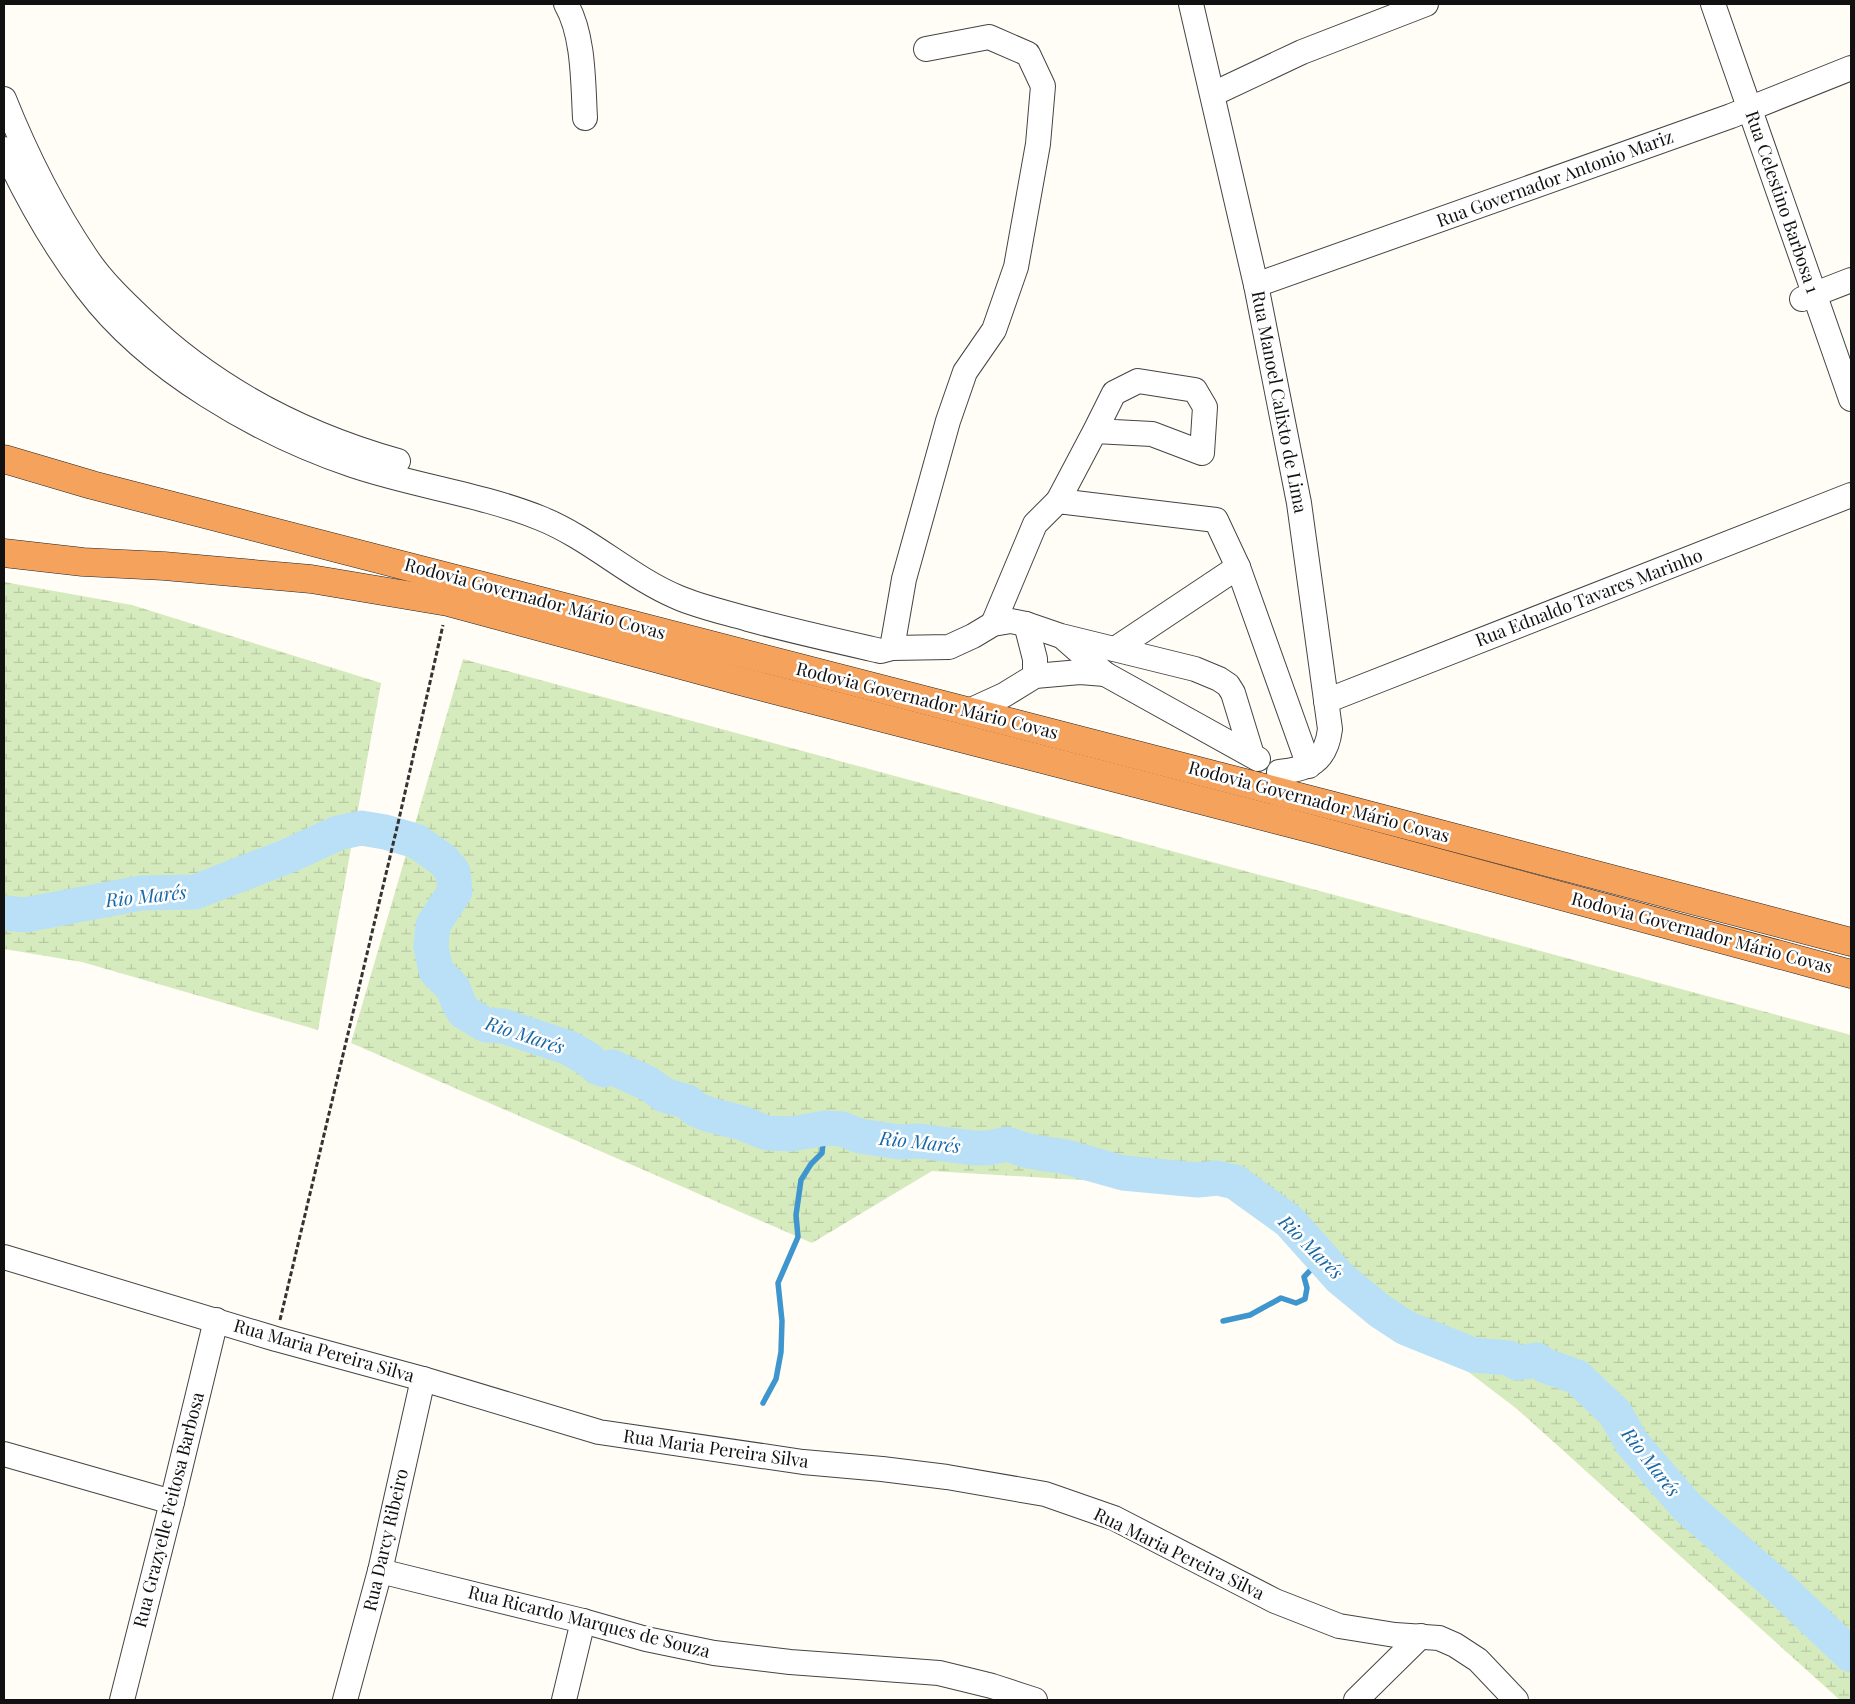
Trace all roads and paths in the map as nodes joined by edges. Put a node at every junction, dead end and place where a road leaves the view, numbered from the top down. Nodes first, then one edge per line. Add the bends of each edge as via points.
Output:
1 (566, 4) edge
2 (1192, 4) edge
3 (1426, 4) edge
4 (1713, 4) edge
5 (926, 49) dead end
6 (1851, 68) edge
7 (1213, 94) junction
8 (1750, 109) junction
9 (6, 113) edge
10 (585, 118) dead end
11 (4, 149) edge
12 (1851, 280) edge
13 (1256, 285) junction
14 (1808, 296) junction
15 (1851, 399) edge
16 (1095, 432) junction
17 (4, 459) edge
18 (1851, 495) edge
19 (1058, 501) junction
20 (4, 553) edge
21 (1238, 567) junction
22 (448, 602) junction
23 (993, 624) junction
24 (1026, 624) junction
25 (1061, 636) junction
26 (892, 648) junction
27 (1116, 649) junction
28 (1105, 674) junction
29 (1034, 676) junction
30 (1326, 700) junction
31 (969, 711) junction
32 (1252, 755) junction
33 (1309, 766) junction
34 (1278, 772) junction
35 (1334, 806) junction
36 (1851, 942) edge
37 (1801, 961) junction
38 (1851, 974) edge
39 (1851, 980) edge
40 (4, 1257) edge
41 (216, 1320) junction
42 (276, 1338) junction
43 (423, 1379) junction
44 (4, 1454) edge
45 (172, 1502) junction
46 (380, 1571) junction
47 (584, 1621) junction
48 (1421, 1636) junction
49 (122, 1700) edge
50 (345, 1700) edge
51 (564, 1700) edge
52 (1036, 1700) edge
53 (1356, 1700) edge
54 (1516, 1700) edge

1 - 10 street via 572,13 578,37
2 - 7 street, Rua Manoel Calixto de Lima
3 - 7 street via 1302,52
4 - 8 street, Rua Celestino Barbosa 1
5 - 26 street via 988,37 1028,54 1043,86 1038,144 1016,267 994,330 965,372 948,421 904,579
6 - 8 street, Rua Governador Antonio Mariz
7 - 13 street, Rua Manoel Calixto de Lima
8 - 13 street, Rua Governador Antonio Mariz
8 - 14 street, Rua Celestino Barbosa 1
9 - 26 street via 51,200 86,258 107,284 180,354 256,405 308,430 373,454 563,511 586,524 642,567 686,589 748,608 883,641
11 - 26 street via 54,242 88,291 124,330 153,355 195,388 236,412 353,466 538,517 568,530 642,579 677,597 711,609 881,651
12 - 14 street
13 - 30 street, Rua Manoel Calixto de Lima via 1299,503
14 - 15 street, Rua Celestino Barbosa 1
16 - 16 street via 1152,434 1202,453 1206,408 1194,390 1138,381 1114,393
16 - 19 street
17 - 31 highway, Rodovia Governador Mário Covas via 92,485
18 - 30 street, Rua Ednaldo Tavares Marinho
19 - 21 street via 1216,520
19 - 23 street via 1035,524
20 - 22 highway, Rodovia Governador Mário Covas via 311,579
21 - 27 street
21 - 33 street
22 - 37 highway, Rodovia Governador Mário Covas
22 - 42 path
23 - 24 street via 1010,621
23 - 26 street via 949,647
24 - 25 street
24 - 29 street via 1035,659
25 - 27 street
25 - 28 street
27 - 32 street via 1195,669 1228,685
28 - 29 street via 1080,672
28 - 32 street
29 - 31 street via 1004,695
30 - 33 street, Rua Manoel Calixto de Lima via 1329,741 1319,759
31 - 35 highway, Rodovia Governador Mário Covas
32 - 34 street
33 - 34 street
34 - 35 street
35 - 36 highway, Rodovia Governador Mário Covas
37 - 38 highway, Rodovia Governador Mário Covas
37 - 39 street
40 - 41 street, Rua Maria Pereira Silva
41 - 42 street, Rua Maria Pereira Silva
41 - 45 street, Rua Grazyelle Feitosa Barbosa
42 - 43 street, Rua Maria Pereira Silva
43 - 46 street, Rua Darcy Ribeiro
43 - 48 street, Rua Maria Pereira Silva via 599,1432 765,1457 947,1477 1045,1494 1114,1518 1275,1601 1339,1626
44 - 45 street
45 - 49 street, Rua Grazyelle Feitosa Barbosa
46 - 47 street, Rua Ricardo Marques de Souza
46 - 50 street, Rua Darcy Ribeiro
47 - 51 street
47 - 52 street, Rua Ricardo Marques de Souza via 646,1639 714,1653 939,1673
48 - 53 street
48 - 54 street, Rua Maria Pereira Silva via 1439,1638 1456,1645 1478,1660

